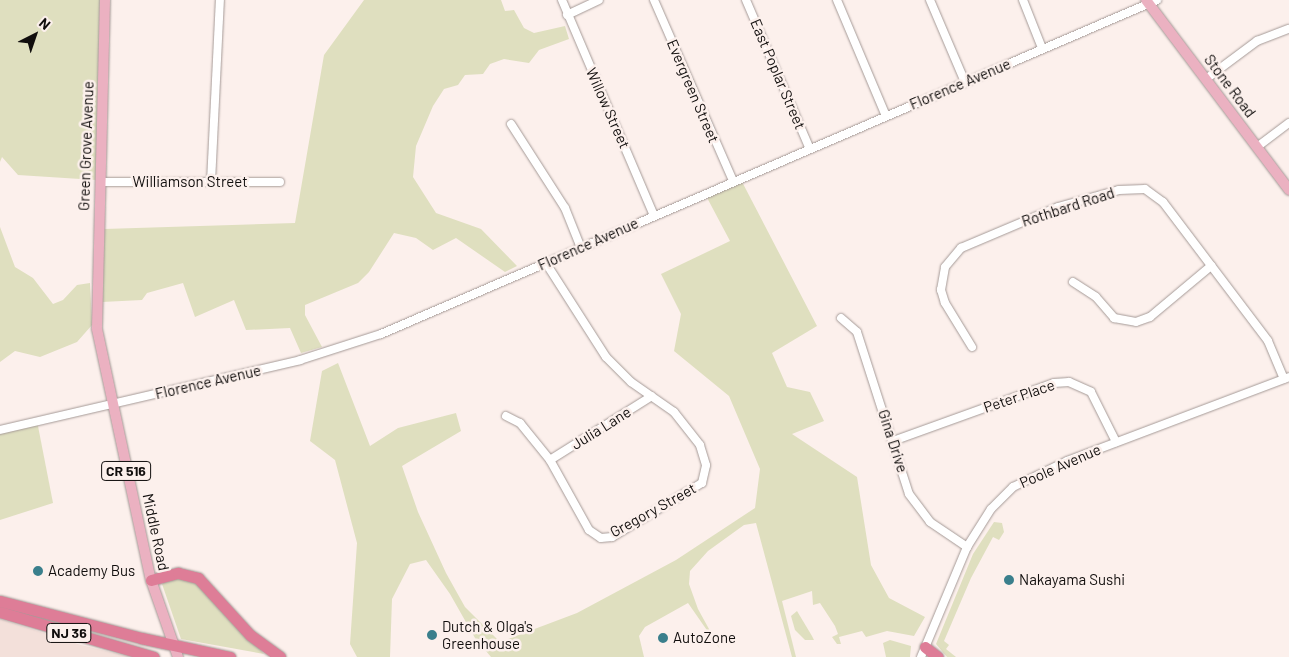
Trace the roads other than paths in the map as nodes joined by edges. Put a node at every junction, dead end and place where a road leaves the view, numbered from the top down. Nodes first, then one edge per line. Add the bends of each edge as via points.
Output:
1 (105, 0) edge
2 (220, 0) edge
3 (562, 0) edge
4 (599, 0) edge
5 (654, 0) edge
6 (746, 0) edge
7 (837, 0) edge
8 (930, 0) edge
9 (1022, 0) edge
10 (1150, 1) edge
11 (567, 15) junction
12 (1289, 29) edge
13 (1042, 48) junction
14 (1206, 79) junction
15 (965, 82) junction
16 (886, 116) junction
17 (1289, 123) edge
18 (511, 124) dead end
19 (1257, 147) junction
20 (810, 149) junction
21 (733, 181) junction
22 (100, 182) junction
23 (211, 182) junction
24 (280, 182) dead end
25 (1289, 190) edge
26 (654, 216) junction
27 (581, 248) junction
28 (546, 263) junction
29 (1211, 266) junction
30 (1073, 282) dead end
31 (96, 293) joint
32 (841, 318) dead end
33 (972, 347) dead end
34 (1286, 378) edge
35 (652, 396) junction
36 (112, 404) junction
37 (506, 416) dead end
38 (0, 430) edge
39 (893, 441) junction
40 (1116, 442) junction
41 (550, 460) junction
42 (967, 547) junction
43 (151, 580) junction
44 (0, 600) edge
45 (0, 612) edge
46 (172, 645) junction
47 (923, 652) edge
48 (154, 657) edge
49 (178, 657) edge
50 (230, 657) edge
51 (280, 657) edge
52 (938, 657) edge

1 - 22 main road, Green Grove Avenue / CR 516
2 - 23 street
3 - 11 street, Willow Street
4 - 11 street
5 - 21 street, Evergreen Street
6 - 20 street, East Poplar Street
7 - 16 street
8 - 15 street
9 - 13 street
10 - 13 street, Florence Avenue
10 - 14 main road, Stone Road
11 - 26 street, Willow Street
12 - 14 street via 1257,42
13 - 15 street, Florence Avenue
14 - 19 main road, Stone Road
15 - 16 street, Florence Avenue
16 - 20 street, Florence Avenue
17 - 19 street
18 - 27 street via 565,208
19 - 25 main road, Stone Road
20 - 21 street, Florence Avenue
21 - 26 street, Florence Avenue
22 - 23 street, Williamson Street
22 - 31 main road, Green Grove Avenue / CR 516
23 - 24 street, Williamson Street
26 - 27 street, Florence Avenue
27 - 28 street, Florence Avenue
28 - 35 street, Gregory Street via 606,357 631,382
28 - 36 street, Florence Avenue via 335,351
29 - 30 street via 1150,317 1136,322 1114,318 1096,297
29 - 33 street, Rothbard Road via 1163,202 1144,189 1119,190 1058,207 970,243 961,248 945,267 943,299
29 - 34 street, Rothbard Road via 1268,342
31 - 36 main road, Middle Road / CR 516 via 99,345
32 - 39 street, Gina Drive via 858,332
34 - 40 street, Poole Avenue
35 - 41 street, Julia Lane
35 - 41 street, Gregory Street via 674,412 700,445 706,465 702,483 612,537 601,538 590,530
36 - 38 street, Florence Avenue
36 - 43 main road, Middle Road / CR 516
37 - 41 street, Gregory Street via 520,423
39 - 40 street, Peter Place via 1054,383 1069,382 1091,392
39 - 42 street, Gina Drive via 909,494 919,510 945,535
40 - 42 street, Poole Avenue via 1038,474 1013,488 991,510
42 - 47 street, Poole Avenue
43 - 46 main road, Middle Road / CR 516
43 - 51 highway via 178,573 198,578 250,636
44 - 46 highway, NJ 36
45 - 48 highway, NJ 36
46 - 49 main road, Middle Road / CR 516
46 - 50 highway, NJ 36
47 - 52 highway

